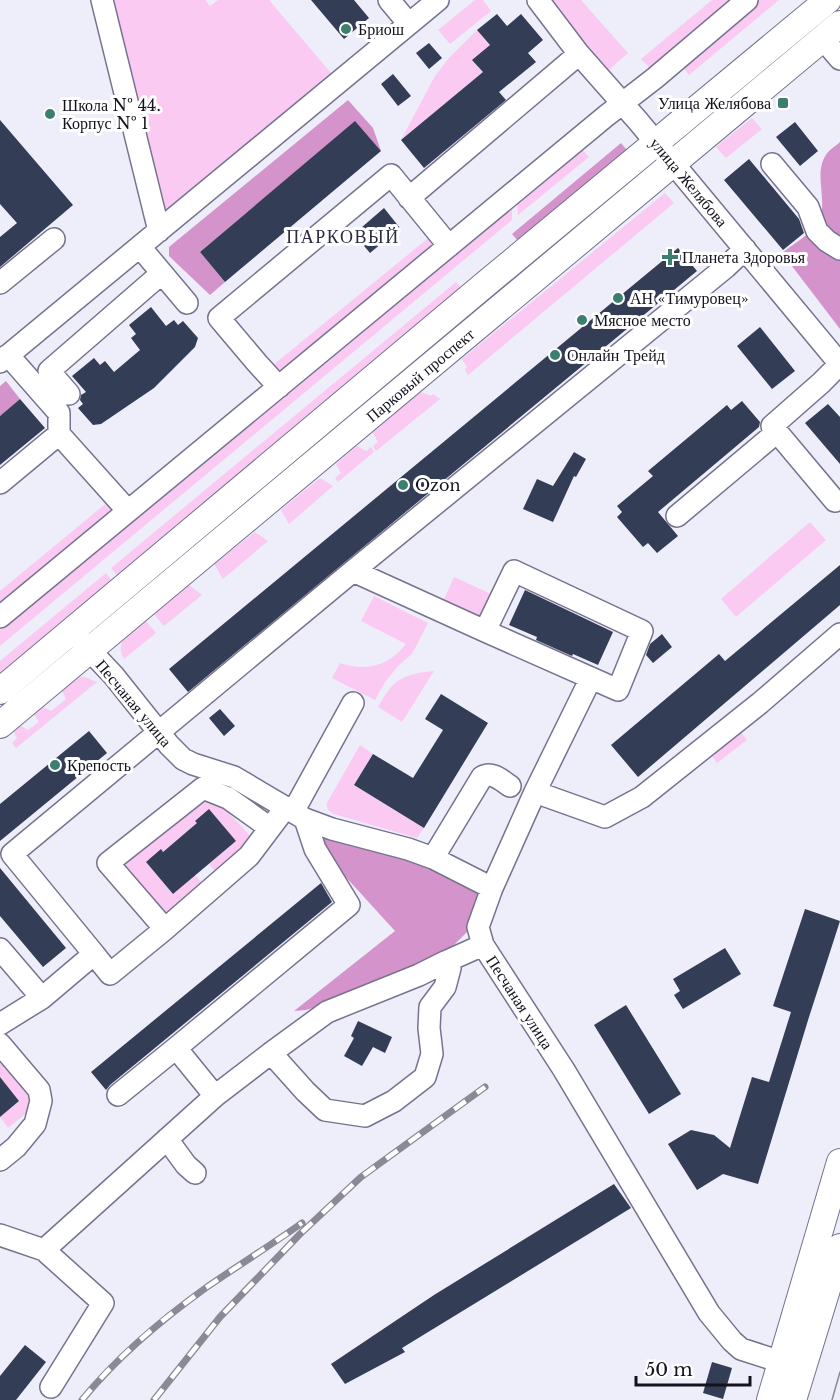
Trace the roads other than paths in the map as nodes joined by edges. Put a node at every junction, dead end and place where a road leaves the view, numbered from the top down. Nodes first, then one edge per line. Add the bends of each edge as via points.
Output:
1 (102, 0) edge
2 (389, 0) edge
3 (438, 0) edge
4 (538, 0) edge
5 (747, 0) edge
6 (828, 0) edge
7 (409, 24) junction
8 (831, 31) edge
9 (579, 54) junction
10 (840, 59) edge
11 (623, 103) junction
12 (656, 142) junction
13 (674, 164) junction
14 (772, 164) dead end
15 (409, 198) junction
16 (159, 231) junction
17 (54, 239) dead end
18 (449, 246) junction
19 (140, 247) junction
20 (745, 249) junction
21 (840, 249) edge
22 (162, 273) junction
23 (0, 283) edge
24 (187, 303) dead end
25 (4, 359) edge
26 (840, 364) edge
27 (279, 387) junction
28 (69, 394) dead end
29 (777, 432) junction
30 (59, 435) junction
31 (0, 483) edge
32 (835, 501) dead end
33 (128, 511) junction
34 (677, 516) dead end
35 (353, 571) junction
36 (0, 617) edge
37 (72, 630) junction
38 (485, 632) junction
39 (840, 634) edge
40 (89, 650) junction
41 (591, 678) junction
42 (0, 691) edge
43 (353, 703) dead end
44 (0, 725) edge
45 (158, 732) junction
46 (510, 786) dead end
47 (535, 792) junction
48 (295, 812) junction
49 (270, 828) junction
50 (433, 858) junction
51 (492, 888) junction
52 (165, 929) junction
53 (483, 945) junction
54 (0, 949) edge
55 (93, 954) junction
56 (445, 962) junction
57 (42, 998) junction
58 (2, 1019) edge
59 (0, 1044) edge
60 (176, 1048) junction
61 (271, 1053) junction
62 (118, 1095) dead end
63 (215, 1096) junction
64 (167, 1139) junction
65 (0, 1160) edge
66 (840, 1162) edge
67 (195, 1173) dead end
68 (0, 1235) edge
69 (840, 1247) edge
70 (44, 1250) junction
71 (781, 1362) junction
72 (51, 1387) dead end
73 (770, 1400) edge
74 (793, 1400) edge

1 - 16 street
2 - 7 street
3 - 7 street
4 - 9 street, улица Желябова
5 - 11 street
6 - 12 main road, Парковый проспект
7 - 16 street
8 - 10 street
8 - 13 main road, Парковый проспект
9 - 11 street, улица Желябова
9 - 15 street
11 - 12 street, улица Желябова
11 - 18 street
12 - 13 street, улица Желябова
12 - 37 main road, Парковый проспект
13 - 20 street, улица Желябова
13 - 40 main road, Парковый проспект
14 - 21 street via 808,207 817,231
15 - 18 street
15 - 27 street via 391,175 219,318
16 - 19 street
17 - 23 street
18 - 27 street
19 - 22 street
19 - 25 street
20 - 26 street, улица Желябова
20 - 35 street
22 - 24 street
22 - 28 street via 49,371
25 - 30 street via 59,413
26 - 29 street via 772,426
27 - 33 street
29 - 32 street
29 - 34 street
30 - 31 street
30 - 33 street
33 - 36 street
35 - 38 street
35 - 45 street
37 - 40 street, Песчаная улица
37 - 42 main road, Парковый проспект
38 - 41 street
38 - 41 street via 514,571 642,631 618,690
39 - 47 street via 642,797 605,818
40 - 44 main road, Парковый проспект
40 - 45 street, Песчаная улица
41 - 47 street
43 - 48 street
45 - 48 street, Песчаная улица via 183,759 234,777
45 - 55 street via 12,854
46 - 50 street via 491,774 482,777
47 - 51 street
48 - 49 street
48 - 50 street, Песчаная улица via 332,829
48 - 60 street via 349,905
49 - 52 street via 249,855
49 - 52 street via 228,798 202,788 108,863
50 - 51 street, Песчаная улица
51 - 53 street, Песчаная улица via 478,927
52 - 55 street via 110,974
53 - 56 street
53 - 71 street, Песчаная улица via 564,1070 710,1313 741,1349
54 - 57 street
55 - 57 street
56 - 61 street via 327,1012
56 - 61 street via 450,968 445,987 430,1007 432,1054 425,1077 394,1101 365,1116 325,1110 302,1099
57 - 58 street
59 - 65 street via 39,1090 41,1101 35,1124
60 - 62 street
60 - 63 street
61 - 63 street
63 - 64 street
64 - 67 street
64 - 70 street
66 - 71 main road
68 - 70 street
69 - 74 main road
70 - 72 street via 102,1303
71 - 73 main road

